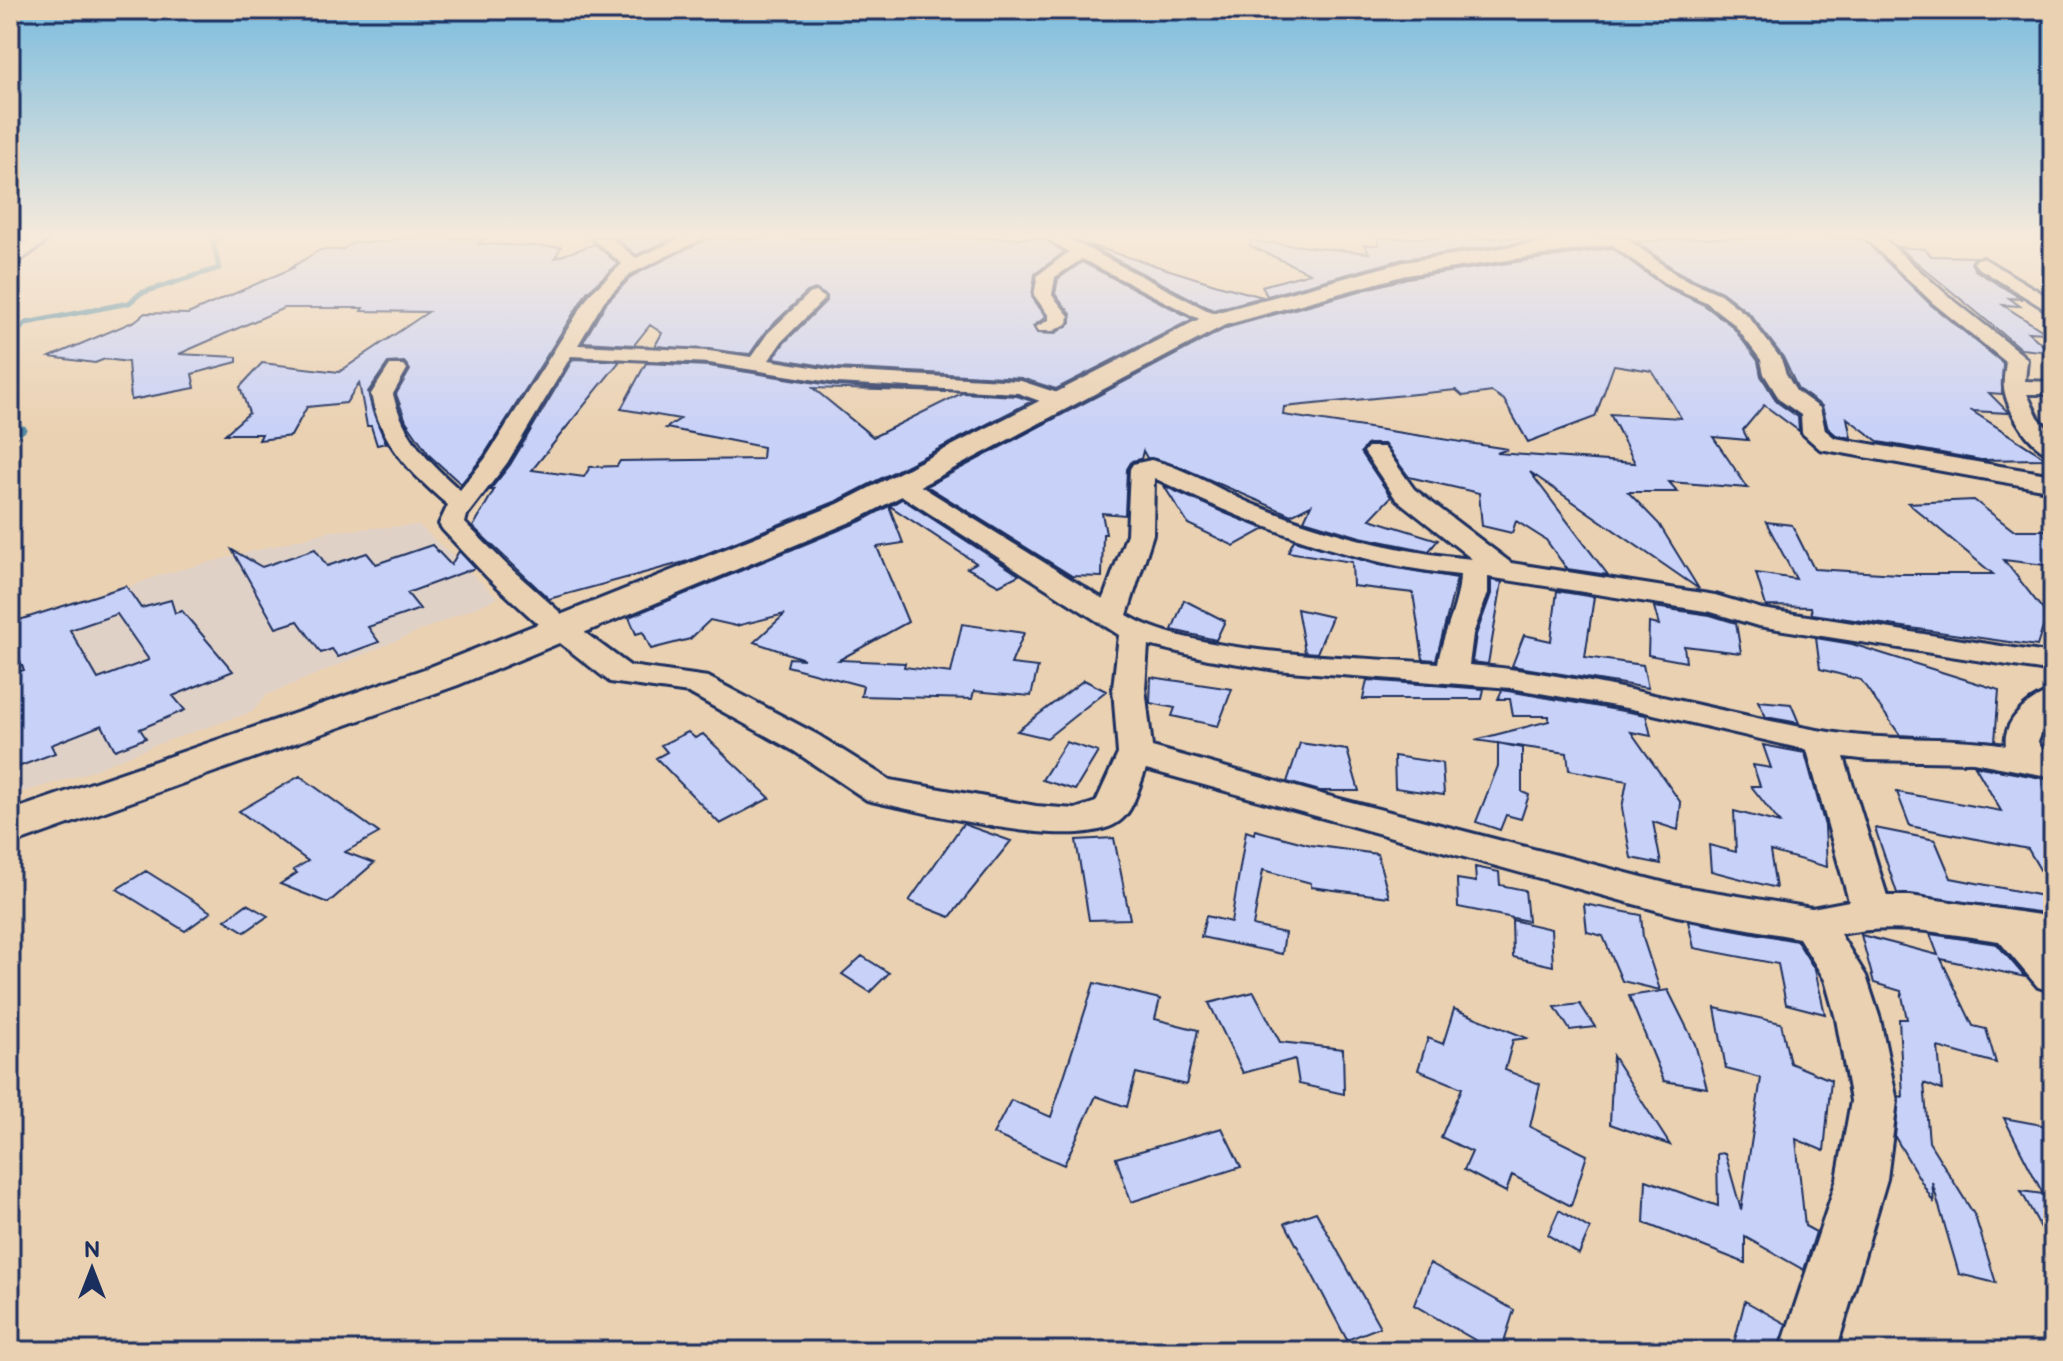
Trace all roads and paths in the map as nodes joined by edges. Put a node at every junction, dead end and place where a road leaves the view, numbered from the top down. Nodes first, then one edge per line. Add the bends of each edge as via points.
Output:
1 (595, 302) edge
2 (812, 302) edge
3 (1048, 302) edge
4 (1178, 302) edge
5 (1270, 302) edge
6 (1717, 302) edge
7 (1943, 302) edge
8 (1216, 320) junction
9 (1046, 327) dead end
10 (564, 350) junction
11 (757, 363) junction
12 (397, 369) dead end
13 (2014, 387) junction
14 (2053, 388) edge
15 (1059, 401) junction
16 (2053, 448) edge
17 (1376, 452) dead end
18 (2053, 483) edge
19 (902, 485) junction
20 (462, 504) junction
21 (1474, 568) junction
22 (1503, 570) junction
23 (1122, 625) junction
24 (562, 630) junction
25 (2053, 663) edge
26 (1452, 674) junction
27 (2053, 701) edge
28 (1822, 742) junction
29 (1135, 754) junction
30 (2043, 764) edge
31 (10, 828) edge
32 (1872, 912) junction
33 (1812, 924) junction
34 (2011, 927) junction
35 (2053, 933) edge
36 (2053, 975) edge
37 (1808, 1351) edge

1 - 10 street
2 - 11 street via 775,337
3 - 9 street via 1059,316 1058,323
4 - 8 street
5 - 8 street
6 - 18 street via 1741,320 1771,359 1788,395 1812,413 1814,433 1828,444
7 - 13 street via 2017,360
8 - 15 street
10 - 11 street
10 - 20 street via 495,463
11 - 15 street via 836,377 1021,387
12 - 20 street via 382,394 392,426 411,459
13 - 14 street
13 - 16 street via 2034,431
15 - 19 street
17 - 22 street via 1405,494
19 - 23 street
19 - 24 street
20 - 24 street via 452,524
21 - 22 street
21 - 23 street via 1330,542 1151,467 1142,469 1140,534
21 - 26 street via 1474,593 1458,634
22 - 25 street
23 - 26 street via 1208,650 1276,661
23 - 29 street
24 - 29 street via 621,675 697,684 806,743 880,791 903,797 1036,819 1093,819 1110,810
24 - 31 street
26 - 28 street via 1511,678 1632,699
27 - 30 street via 2035,714 2021,742
28 - 30 street via 1869,749 1973,751
28 - 32 street
29 - 33 street via 1677,901
32 - 33 street
32 - 34 street via 1910,912
33 - 37 street via 1845,976 1874,1101 1862,1179
34 - 35 street
34 - 36 street

